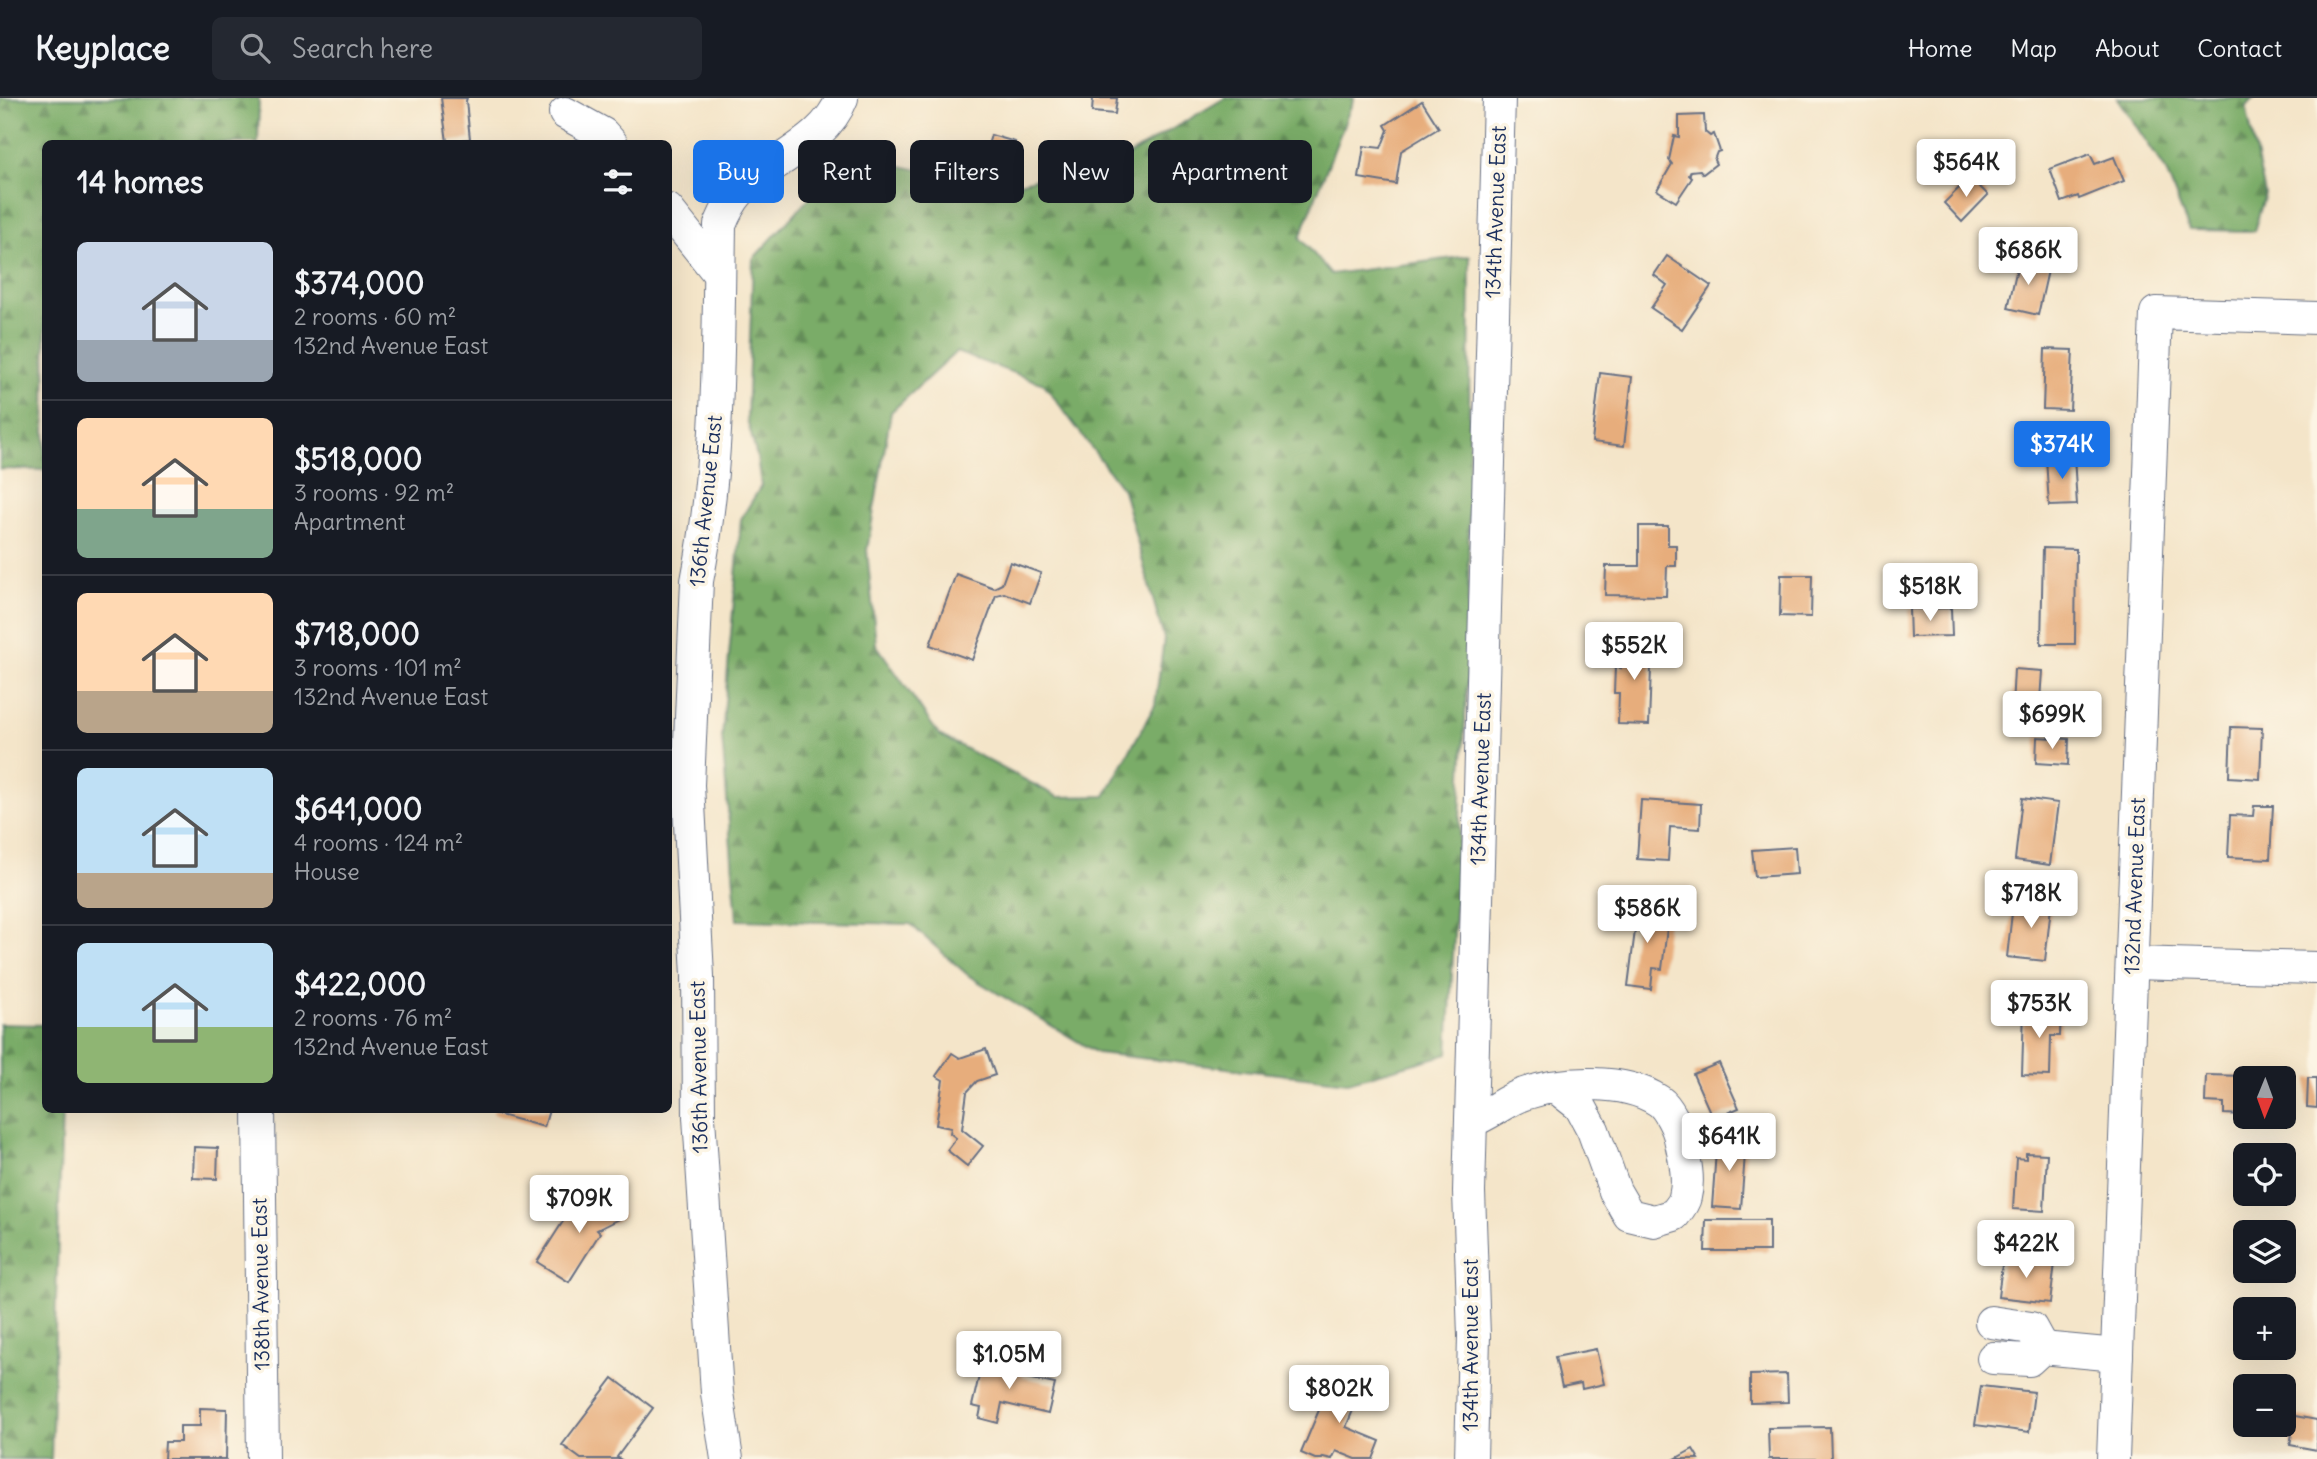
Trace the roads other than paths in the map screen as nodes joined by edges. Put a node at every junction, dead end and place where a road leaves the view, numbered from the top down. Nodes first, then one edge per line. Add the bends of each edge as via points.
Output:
1 (842, 98) edge
2 (1500, 98) edge
3 (565, 113) dead end
4 (608, 140) edge
5 (672, 216) edge
6 (719, 274) junction
7 (2317, 318) edge
8 (683, 579) edge
9 (681, 936) edge
10 (2132, 963) junction
11 (2317, 968) edge
12 (1557, 1088) junction
13 (259, 1113) edge
14 (1471, 1121) junction
15 (1991, 1322) dead end
16 (2042, 1348) junction
17 (2117, 1355) junction
18 (1993, 1358) dead end
19 (263, 1459) edge
20 (727, 1459) edge
21 (1471, 1459) edge
22 (2113, 1459) edge

1 - 6 street, 136th Avenue East via 830,120 729,204 720,225
2 - 14 street, 134th Avenue East
3 - 4 street
5 - 6 street
6 - 8 street, 136th Avenue East via 714,420 702,554
7 - 10 street, 132nd Avenue East via 2156,313
8 - 9 street, 136th Avenue East via 688,785
9 - 20 street, 136th Avenue East via 698,976 699,1118 708,1272
10 - 11 street
10 - 17 street, 132nd Avenue East
12 - 12 street via 1588,1084 1629,1087 1662,1102 1679,1133 1686,1168 1685,1197 1674,1215 1654,1221 1629,1214 1580,1106
12 - 14 street via 1524,1094
13 - 19 street, 138th Avenue East
14 - 21 street, 134th Avenue East
15 - 16 street via 2031,1328
16 - 17 street
16 - 18 street via 2029,1360
17 - 22 street, 132nd Avenue East

